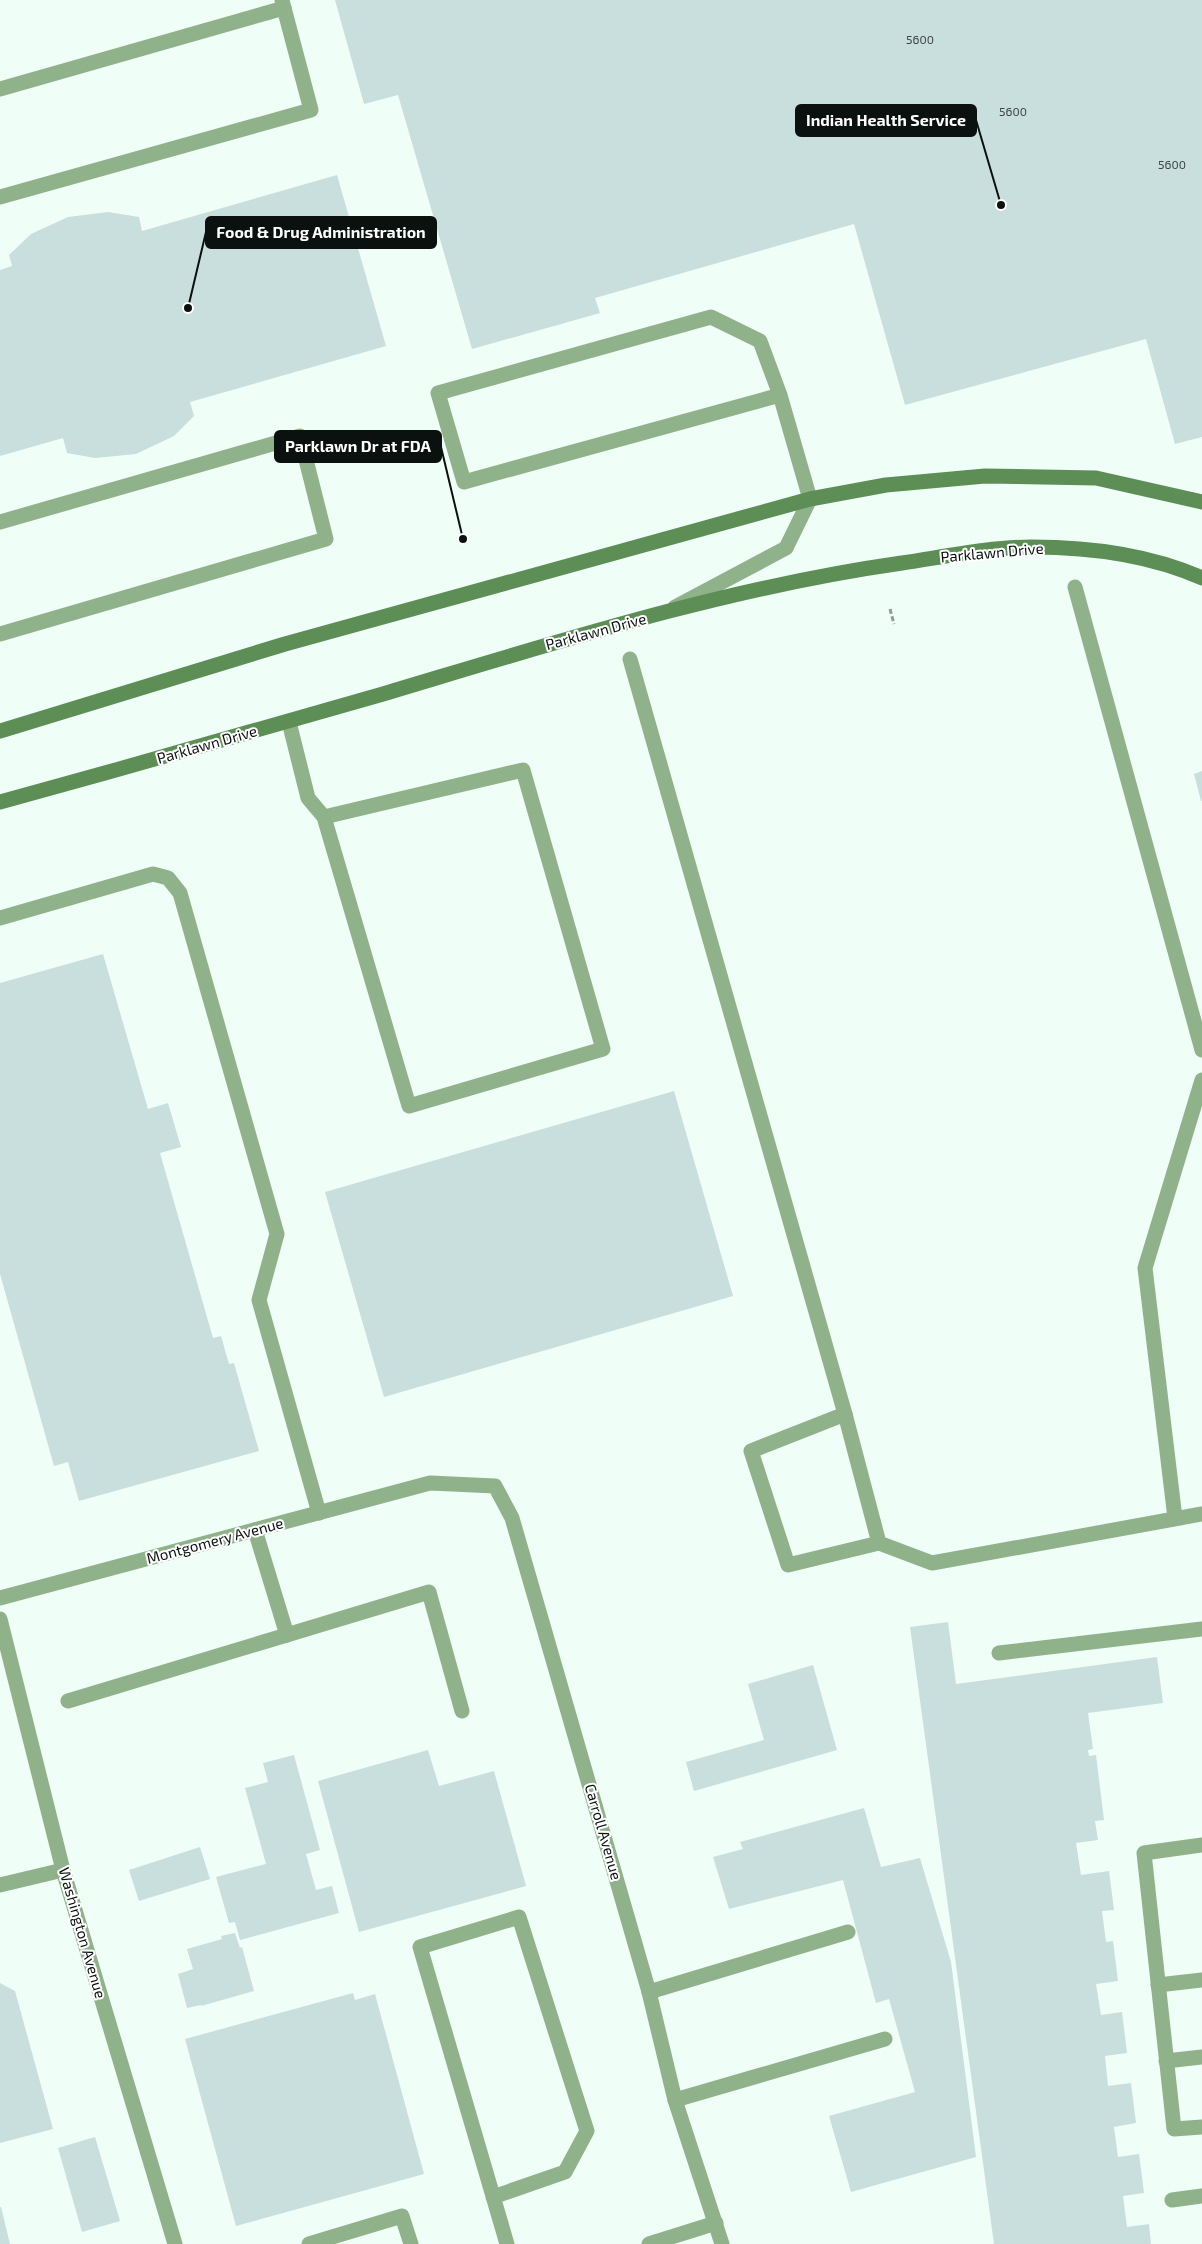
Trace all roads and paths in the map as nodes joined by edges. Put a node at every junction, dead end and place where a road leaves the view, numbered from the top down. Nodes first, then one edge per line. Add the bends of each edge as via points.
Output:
1 (283, 4) edge
2 (0, 89) edge
3 (0, 196) edge
4 (780, 395) junction
5 (810, 499) junction
6 (1202, 502) edge
7 (0, 522) edge
8 (1202, 578) edge
9 (1076, 587) dead end
10 (890, 609) dead end
11 (659, 615) junction
12 (894, 624) dead end
13 (0, 634) edge
14 (630, 659) dead end
15 (289, 722) junction
16 (0, 731) edge
17 (0, 802) edge
18 (324, 817) junction
19 (0, 918) edge
20 (1202, 1050) edge
21 (1202, 1080) edge
22 (845, 1414) junction
23 (430, 1483) joint
24 (318, 1513) junction
25 (1202, 1514) edge
26 (1175, 1518) junction
27 (255, 1530) junction
28 (879, 1543) junction
29 (0, 1598) edge
30 (1, 1628) edge
31 (1202, 1629) edge
32 (287, 1635) junction
33 (999, 1653) dead end
34 (68, 1701) dead end
35 (462, 1711) dead end
36 (1202, 1845) edge
37 (63, 1870) junction
38 (0, 1885) edge
39 (848, 1932) dead end
40 (1202, 1980) edge
41 (1158, 1985) junction
42 (649, 1992) junction
43 (885, 2039) dead end
44 (1202, 2058) edge
45 (1166, 2061) junction
46 (675, 2100) junction
47 (1202, 2127) edge
48 (493, 2196) junction
49 (1202, 2196) edge
50 (1172, 2200) dead end
51 (716, 2223) junction
52 (175, 2244) edge
53 (309, 2244) edge
54 (411, 2244) edge
55 (507, 2244) edge
56 (650, 2244) edge
57 (722, 2244) edge

1 - 2 street
1 - 3 street via 311,110
4 - 4 street via 760,341 711,317 438,393 464,482
4 - 5 street
5 - 6 main road via 886,485 985,476 1096,478
5 - 11 street via 786,548
5 - 16 main road via 285,644
7 - 13 street via 300,436 326,539
8 - 11 main road, Parklawn Drive via 1178,568 1110,552 1030,547 799,580
9 - 20 street
10 - 12 path
11 - 15 main road, Parklawn Drive
14 - 22 street
15 - 17 main road, Parklawn Drive
15 - 18 street via 308,798
18 - 18 street via 408,1106 603,1049 523,770
19 - 24 street via 153,874 168,878 180,893 277,1234 260,1300
21 - 26 street via 1145,1268
22 - 28 street
22 - 28 street via 751,1451 788,1565
23 - 24 street, Montgomery Avenue
23 - 42 street, Carroll Avenue via 495,1486 512,1518
24 - 27 street, Montgomery Avenue
25 - 26 street
26 - 28 street via 932,1563
27 - 29 street, Montgomery Avenue
27 - 32 street
30 - 37 street, Washington Avenue
31 - 33 street
32 - 34 street
32 - 35 street via 429,1592
36 - 41 street via 1144,1852
37 - 38 street
37 - 52 street, Washington Avenue
39 - 42 street
40 - 41 street
41 - 45 street
42 - 46 street, Carroll Avenue
43 - 46 street
44 - 45 street
45 - 47 street via 1174,2130
46 - 51 street, Carroll Avenue
48 - 48 street via 420,1947 519,1917 587,2131 565,2172
48 - 55 street
49 - 50 street
51 - 56 street
51 - 57 street, Carroll Avenue
53 - 54 street via 402,2216

